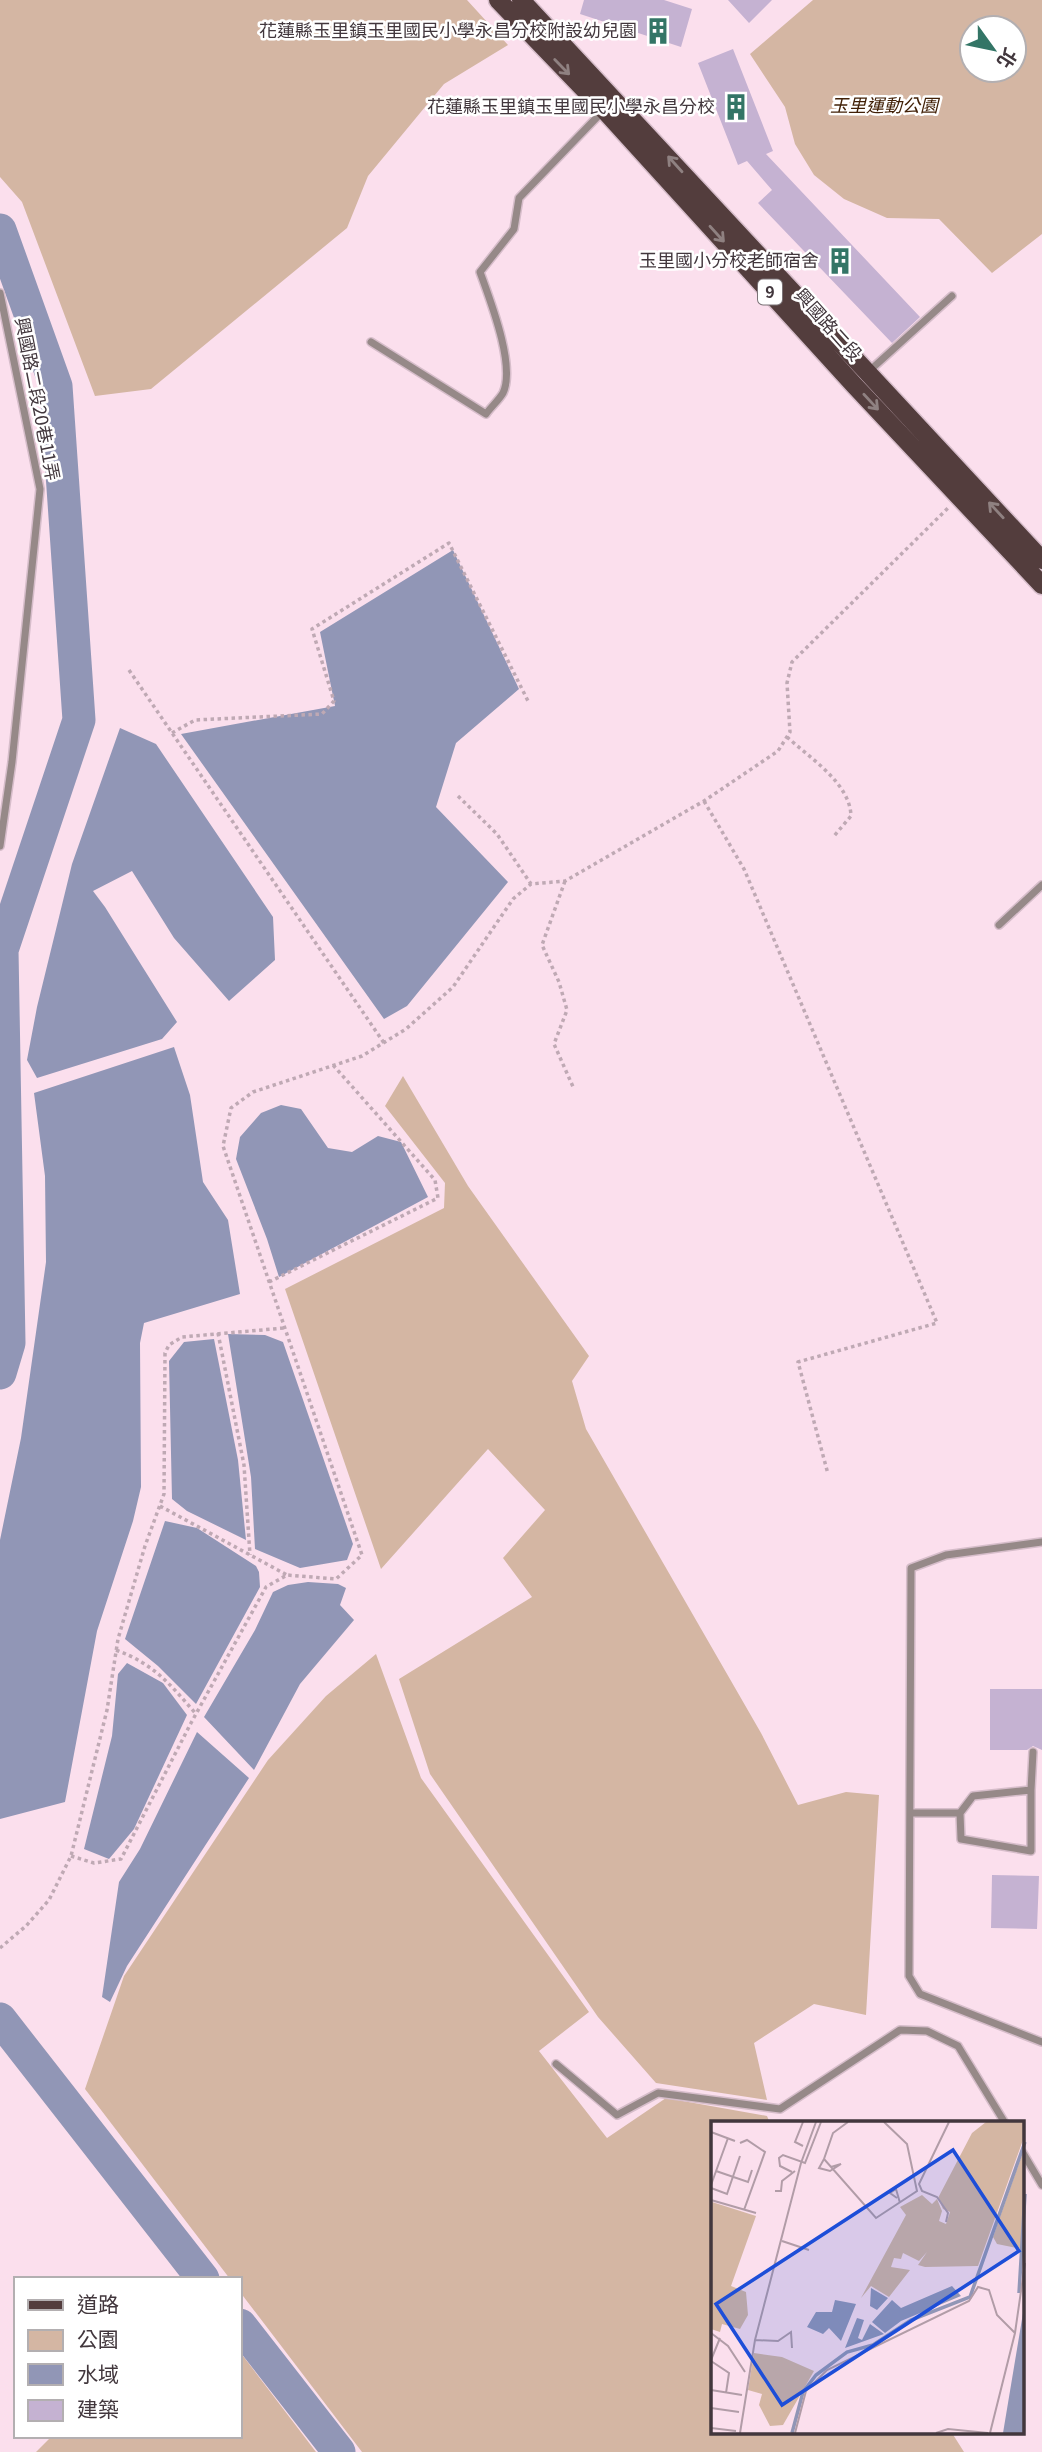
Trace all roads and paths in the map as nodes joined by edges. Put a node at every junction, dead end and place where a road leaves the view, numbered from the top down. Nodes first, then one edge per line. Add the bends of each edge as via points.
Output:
1 (498, 0) edge
2 (522, 0) edge
3 (604, 110) junction
4 (0, 293) edge
5 (952, 296) dead end
6 (371, 342) dead end
7 (866, 374) junction
8 (960, 496) junction
9 (1042, 560) edge
10 (1042, 585) edge
11 (130, 670) dead end
12 (529, 703) dead end
13 (172, 733) junction
14 (787, 737) junction
15 (457, 796) dead end
16 (704, 800) junction
17 (834, 836) dead end
18 (0, 846) edge
19 (565, 881) junction
20 (531, 884) junction
21 (1042, 885) edge
22 (999, 925) dead end
23 (383, 1042) junction
24 (333, 1065) junction
25 (574, 1089) dead end
26 (269, 1282) junction
27 (285, 1328) junction
28 (218, 1333) junction
29 (828, 1474) dead end
30 (159, 1506) junction
31 (1042, 1542) edge
32 (250, 1555) junction
33 (287, 1575) junction
34 (116, 1650) junction
35 (196, 1714) junction
36 (1033, 1752) dead end
37 (1031, 1790) junction
38 (910, 1813) junction
39 (960, 1813) junction
40 (71, 1856) junction
41 (0, 1948) edge
42 (1042, 2042) edge
43 (556, 2064) dead end
44 (1004, 2121) edge
45 (1024, 2155) edge
46 (1042, 2185) edge

1 -> 3 main road, 興國路二段 / 9
7 -> 2 main road, 興國路二段 / 9
3 - 6 lane via 519,198 514,229 480,272 499,323 507,378 486,414
3 -> 8 main road, 興國路二段 / 9
4 - 18 lane, 興國路二段20巷11弄 via 40,489
5 - 7 lane
9 -> 7 main road, 興國路二段 / 9
8 - 10 main road, 興國路二段 / 9
8 - 14 path via 792,662 787,684
11 - 13 path
12 - 13 path via 449,543 312,629 334,701 322,714 195,720
13 - 23 path
14 - 16 path via 778,751
14 - 17 path via 827,773 850,802 851,816
15 - 20 path via 497,834
16 - 19 path
16 - 29 path via 744,869 937,1323 798,1362
19 - 20 path
19 - 25 path via 542,945 567,1010 554,1044
20 - 23 path via 513,899 453,987 406,1029
21 - 22 lane
23 - 24 path via 362,1056
24 - 26 path via 253,1091 231,1108 223,1146
24 - 26 path via 435,1180 438,1198
26 - 27 path
27 - 28 path
27 - 33 path via 362,1555 336,1579
28 - 30 path via 182,1337 164,1353 164,1494
28 - 32 path via 244,1465
30 - 32 path
30 - 34 path
31 - 38 lane via 946,1555 911,1568
32 - 33 path
33 - 35 path via 266,1587
34 - 35 path via 138,1658 166,1679
34 - 40 path via 107,1710
35 - 40 path via 121,1859 94,1863
36 - 37 lane
37 - 39 lane via 973,1796
37 - 39 lane via 1031,1851 961,1839
38 - 39 lane
38 - 42 lane via 909,1976 920,1994
40 - 41 path via 49,1900
43 - 44 lane via 617,2115 658,2093 780,2109 900,2030 927,2031 958,2046
45 - 46 lane

